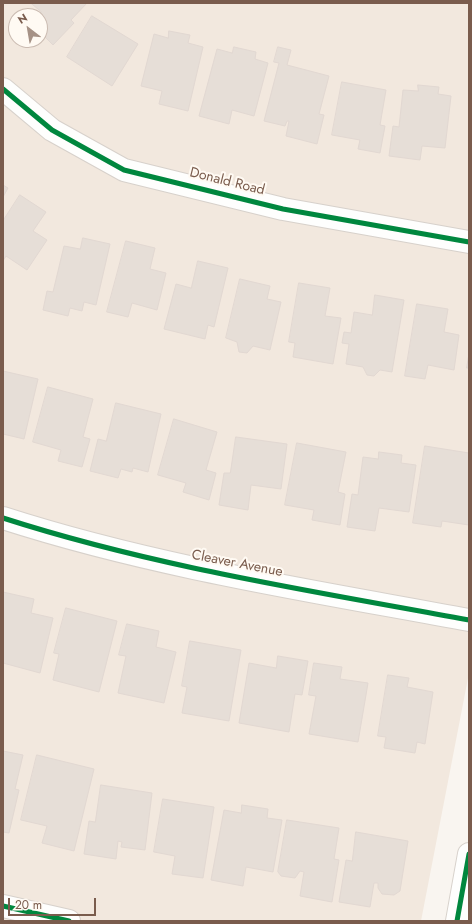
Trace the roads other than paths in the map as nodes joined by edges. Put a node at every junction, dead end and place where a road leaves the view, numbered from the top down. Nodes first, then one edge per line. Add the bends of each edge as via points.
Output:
1 (3, 89) edge
2 (469, 242) edge
3 (3, 518) edge
4 (469, 620) edge
5 (469, 854) edge
6 (3, 906) edge
7 (69, 921) edge
8 (457, 921) edge

1 - 2 street, Donald Road via 52,130 124,170 283,208
3 - 4 street, Cleaver Avenue via 44,531 207,572
5 - 8 street
6 - 7 street

